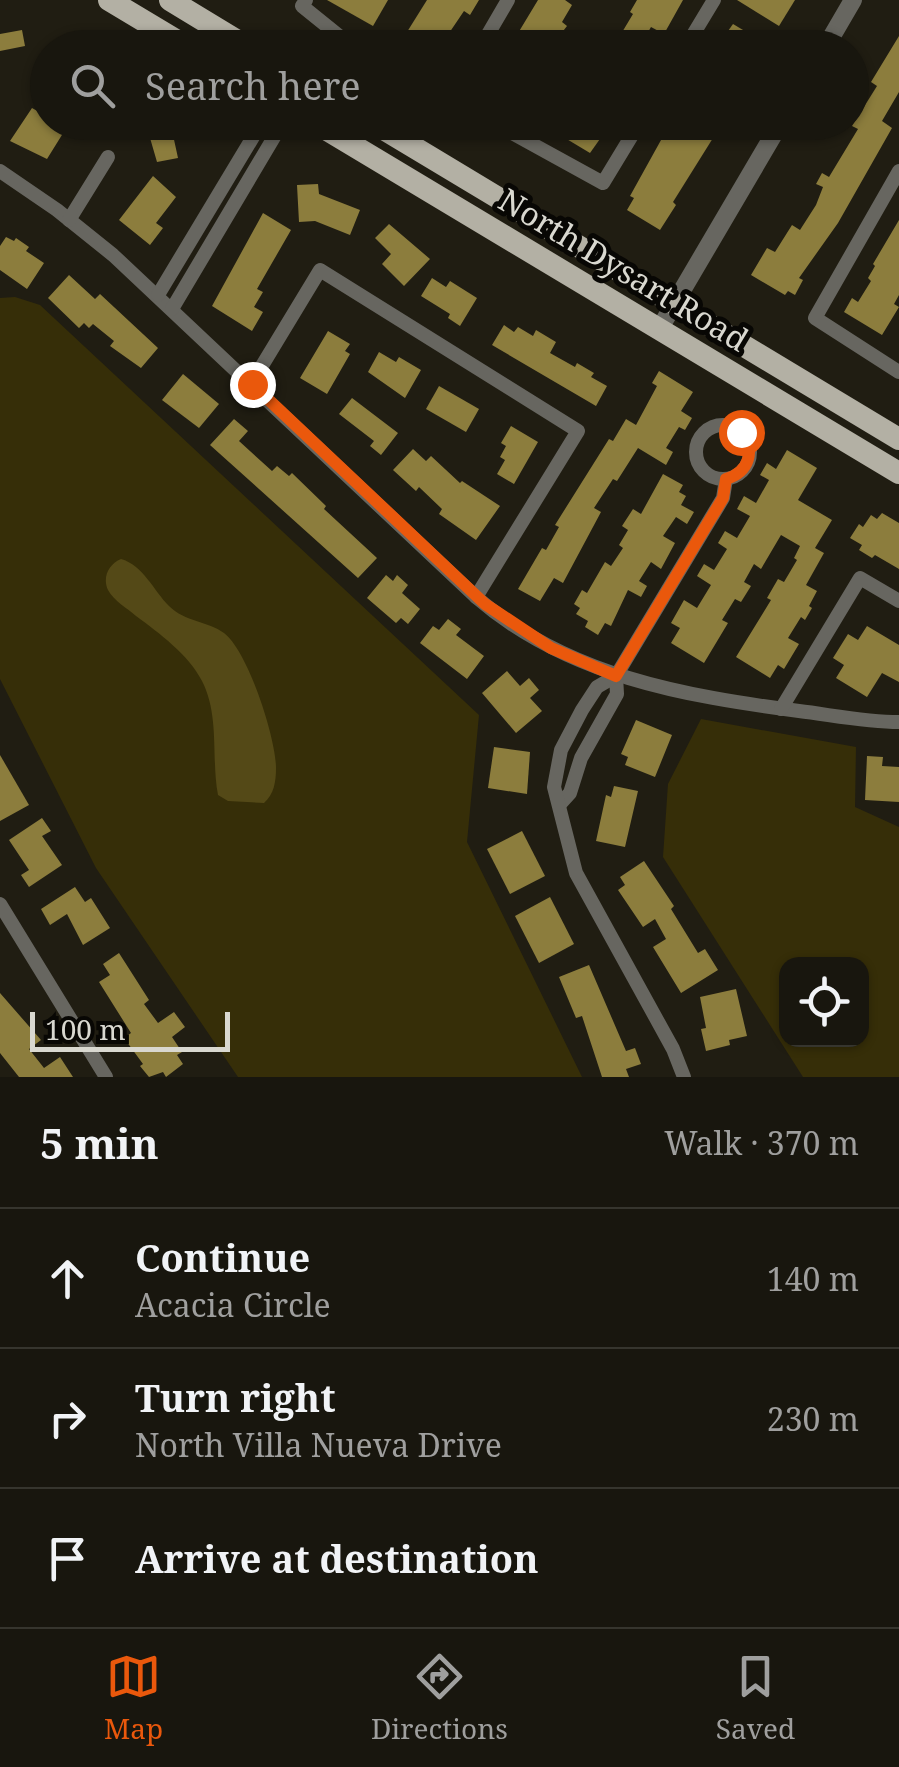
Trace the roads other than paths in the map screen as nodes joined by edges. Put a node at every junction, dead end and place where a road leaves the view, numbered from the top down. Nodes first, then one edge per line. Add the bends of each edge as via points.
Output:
1 (109, 0) edge
2 (170, 0) edge
3 (508, 0) edge
4 (714, 0) edge
5 (853, 0) edge
6 (304, 3) edge
7 (158, 30) edge
8 (219, 30) edge
9 (334, 30) edge
10 (490, 30) edge
11 (696, 30) edge
12 (836, 30) edge
13 (251, 140) edge
14 (272, 140) edge
15 (344, 140) edge
16 (402, 140) edge
17 (525, 140) edge
18 (629, 140) edge
19 (771, 140) edge
20 (108, 157) dead end
21 (0, 171) edge
22 (899, 171) edge
23 (69, 220) junction
24 (158, 295) junction
25 (674, 304) junction
26 (172, 308) junction
27 (660, 328) junction
28 (899, 372) edge
29 (252, 384) junction
30 (899, 439) edge
31 (899, 473) edge
32 (726, 479) dead end
33 (476, 597) junction
34 (899, 601) edge
35 (616, 676) junction
36 (781, 708) junction
37 (899, 722) edge
38 (560, 804) junction
39 (0, 904) edge
40 (106, 1077) edge
41 (684, 1077) edge

1 - 7 main road
2 - 8 main road
3 - 10 street
4 - 11 street
5 - 12 street
6 - 9 street
13 - 24 street
14 - 26 street
15 - 27 main road, North Dysart Road
16 - 25 main road, North Dysart Road
17 - 18 street via 603,183
19 - 25 street
20 - 23 street
21 - 23 street
22 - 28 street via 815,318
23 - 24 street
24 - 26 street
25 - 27 street
25 - 30 main road, North Dysart Road
26 - 29 street
27 - 31 main road, North Dysart Road
29 - 33 street
29 - 33 street via 320,270 578,430
32 - 35 street via 723,498
33 - 35 street via 551,648
34 - 36 street via 860,578
35 - 36 street
35 - 38 street via 617,694
35 - 38 street via 597,687 561,750 554,788
36 - 37 street
38 - 41 street via 576,873
39 - 40 street

